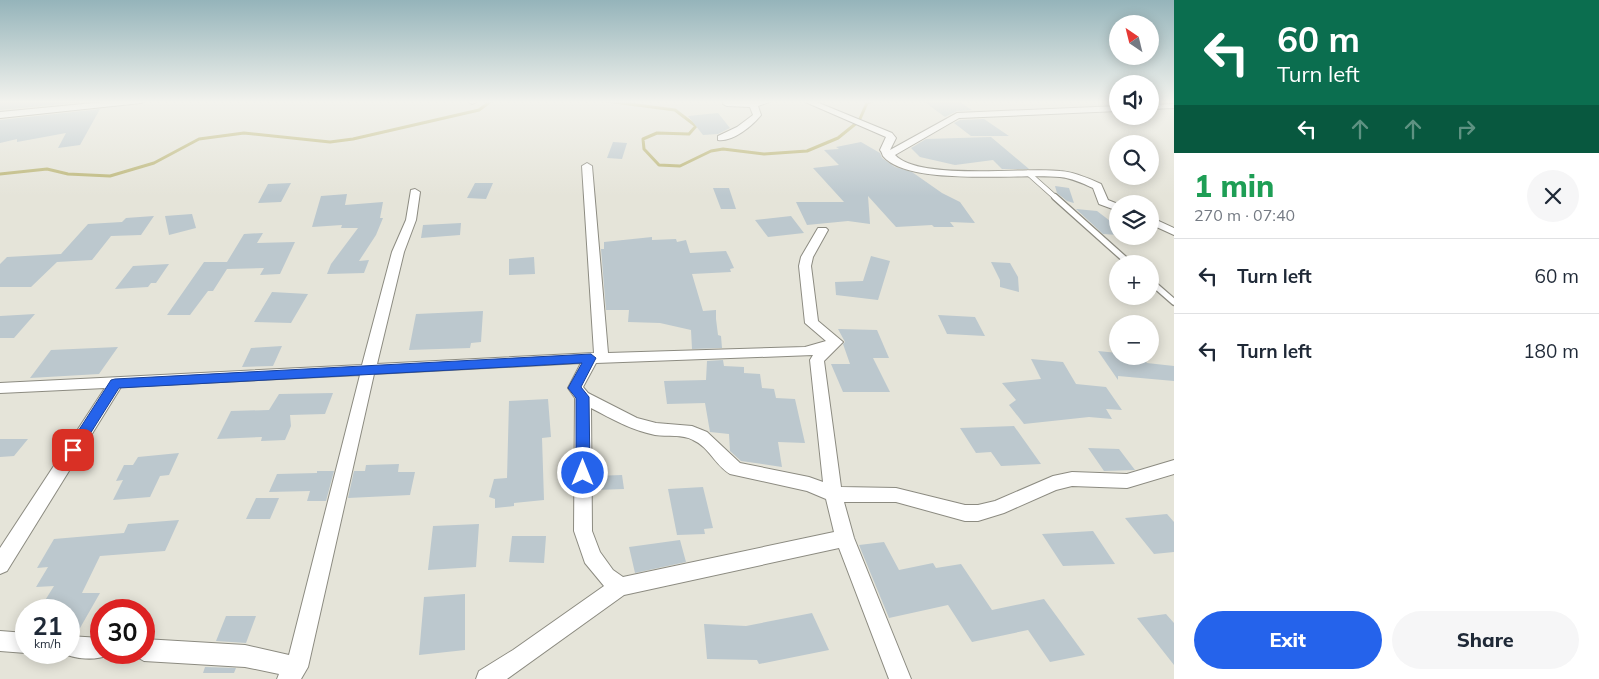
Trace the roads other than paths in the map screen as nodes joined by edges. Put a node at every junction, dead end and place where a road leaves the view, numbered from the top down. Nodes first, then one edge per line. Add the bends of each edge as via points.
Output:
1 (734, 133) edge
2 (883, 133) edge
3 (924, 133) edge
4 (721, 138) dead end
5 (887, 155) junction
6 (587, 166) dead end
7 (1028, 173) junction
8 (415, 192) dead end
9 (1109, 204) edge
10 (1159, 224) edge
11 (822, 230) dead end
12 (1174, 232) edge
13 (1120, 255) edge
14 (1159, 289) edge
15 (1174, 302) edge
16 (836, 342) junction
17 (596, 358) junction
18 (368, 370) junction
19 (115, 384) junction
20 (0, 388) edge
21 (583, 397) junction
22 (1174, 467) edge
23 (834, 494) junction
24 (845, 538) junction
25 (0, 565) edge
26 (620, 588) junction
27 (0, 641) edge
28 (15, 643) edge
29 (155, 651) edge
30 (292, 673) edge
31 (487, 679) edge
32 (900, 679) edge

1 - 4 street
2 - 5 street via 892,138 885,150
3 - 5 street
5 - 7 street via 904,165 928,171
6 - 17 street
7 - 9 street via 1061,174 1085,180 1097,186 1103,202
7 - 13 lane
8 - 18 street via 412,220 398,252
10 - 12 street
11 - 16 street via 805,266 812,323
14 - 15 lane
16 - 17 street via 826,348 805,352
16 - 23 street via 818,360
17 - 18 street
17 - 21 street via 575,388
18 - 19 street
18 - 30 street
19 - 20 street
19 - 25 street
21 - 23 street via 633,423 692,432 709,442 724,460 736,468 809,484
21 - 26 street via 583,530 592,557
22 - 23 street via 1128,481 1072,479 1053,483 998,508 978,513 965,513 896,496
23 - 24 street
24 - 26 street
24 - 32 street
26 - 31 street via 592,603 513,665
27 - 28 street
29 - 30 street via 245,656

